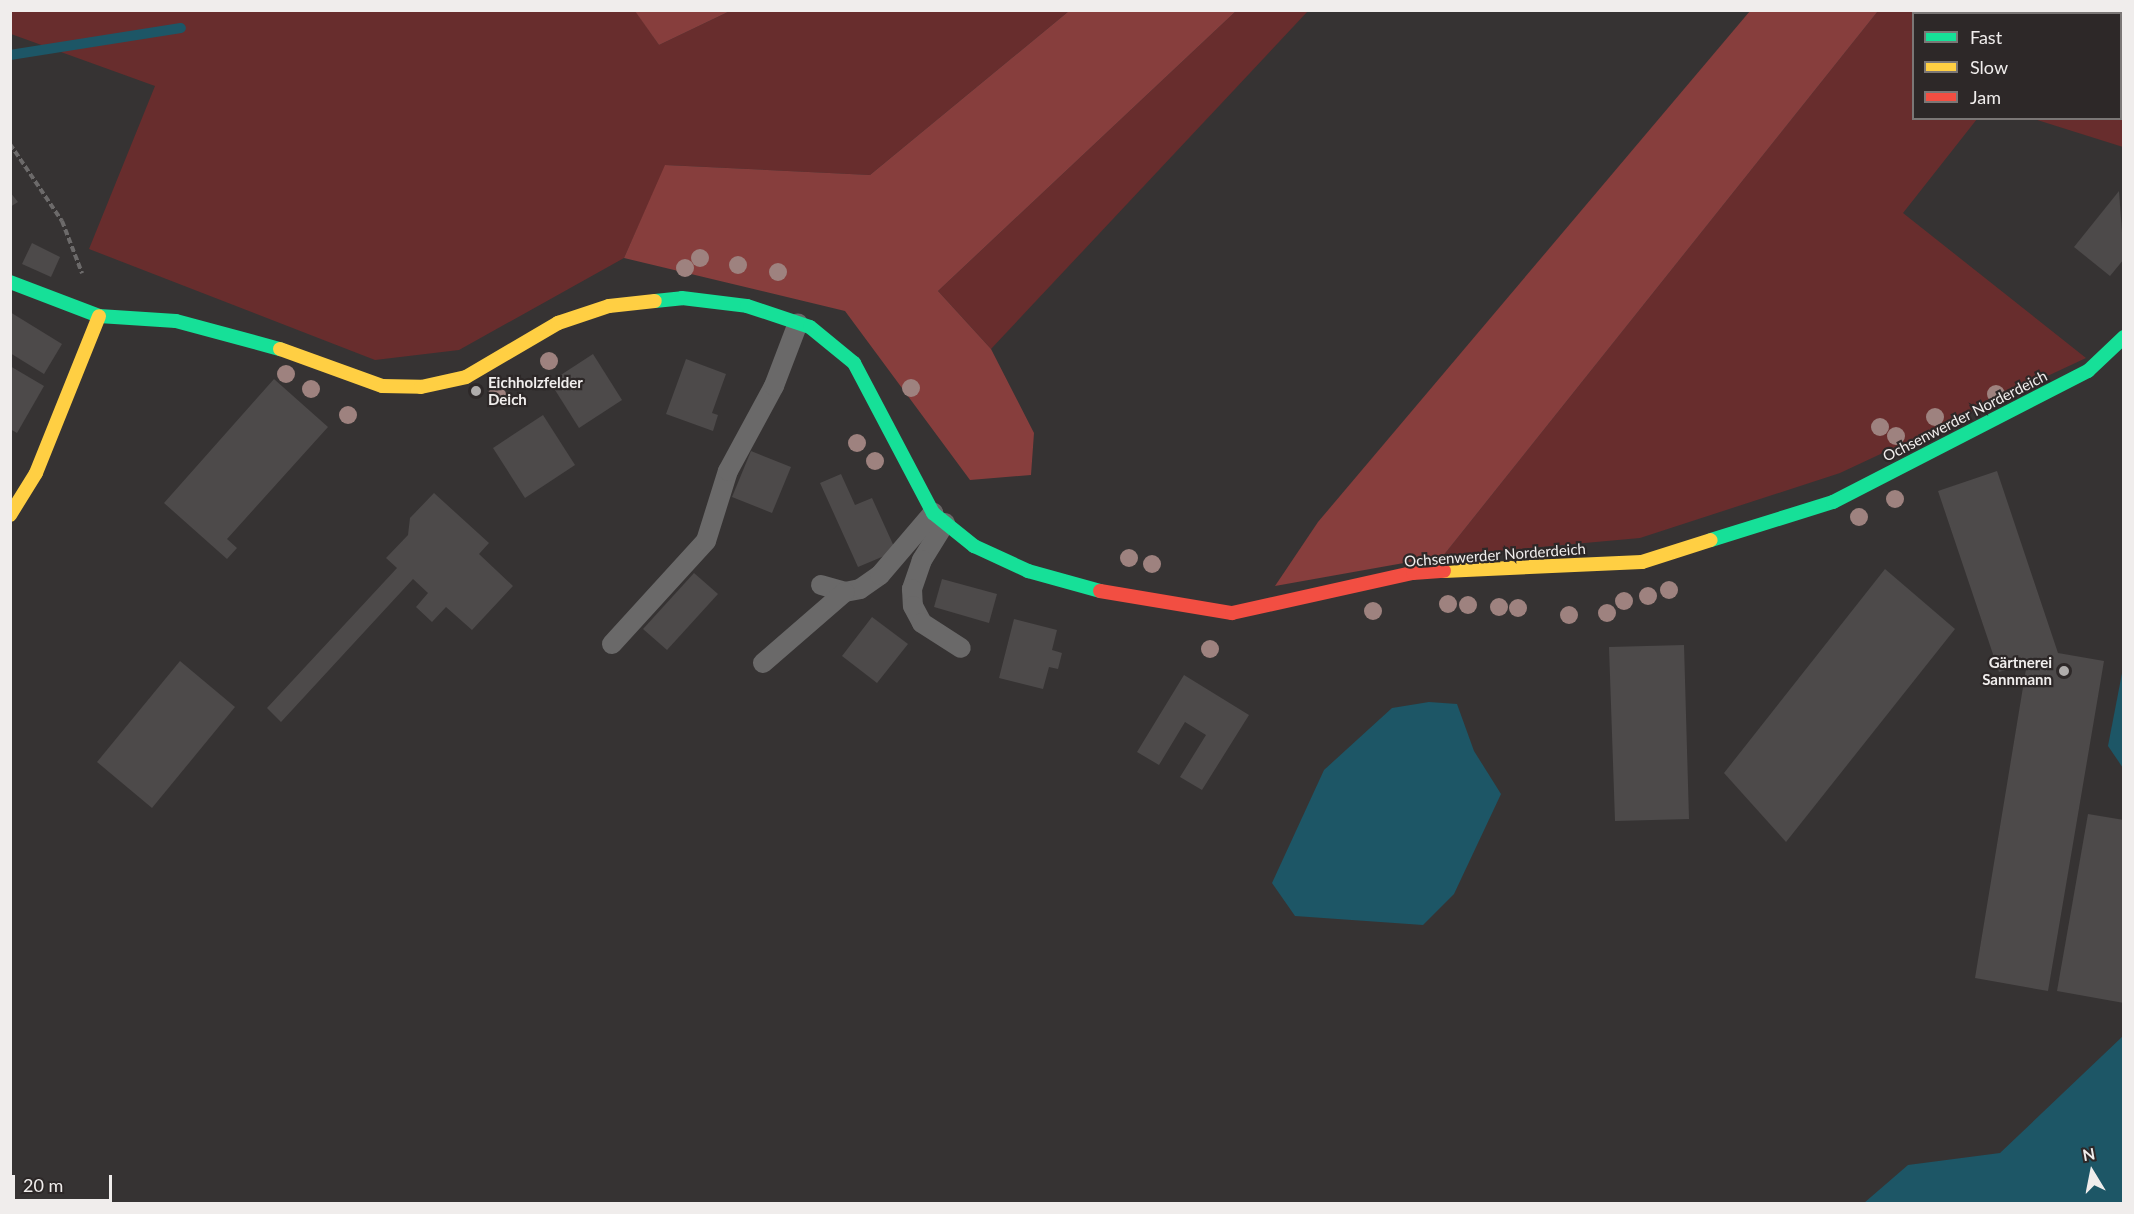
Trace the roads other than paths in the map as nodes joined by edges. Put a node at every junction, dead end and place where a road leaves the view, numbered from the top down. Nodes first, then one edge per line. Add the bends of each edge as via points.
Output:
1 (10, 282) edge
2 (99, 316) junction
3 (798, 323) junction
4 (2124, 337) edge
5 (10, 515) edge
6 (939, 518) junction
7 (821, 585) dead end
8 (845, 592) junction
9 (612, 644) dead end
10 (961, 648) dead end
11 (763, 663) dead end

1 - 2 street, Ochsenwerder Norderdeich
2 - 3 street, Ochsenwerder Norderdeich via 176,321 251,339 382,386 421,387 466,377 558,323 609,306 682,298 747,306
2 - 5 street via 36,473
3 - 6 street, Ochsenwerder Norderdeich via 854,363
3 - 9 lane via 774,386 728,471 706,541
4 - 6 street, Ochsenwerder Norderdeich via 2088,371 1833,502 1642,562 1413,573 1232,612 1130,600 1028,571 974,546
6 - 8 lane via 880,575
6 - 10 lane via 912,589 913,606 922,624
7 - 8 lane
8 - 11 lane

